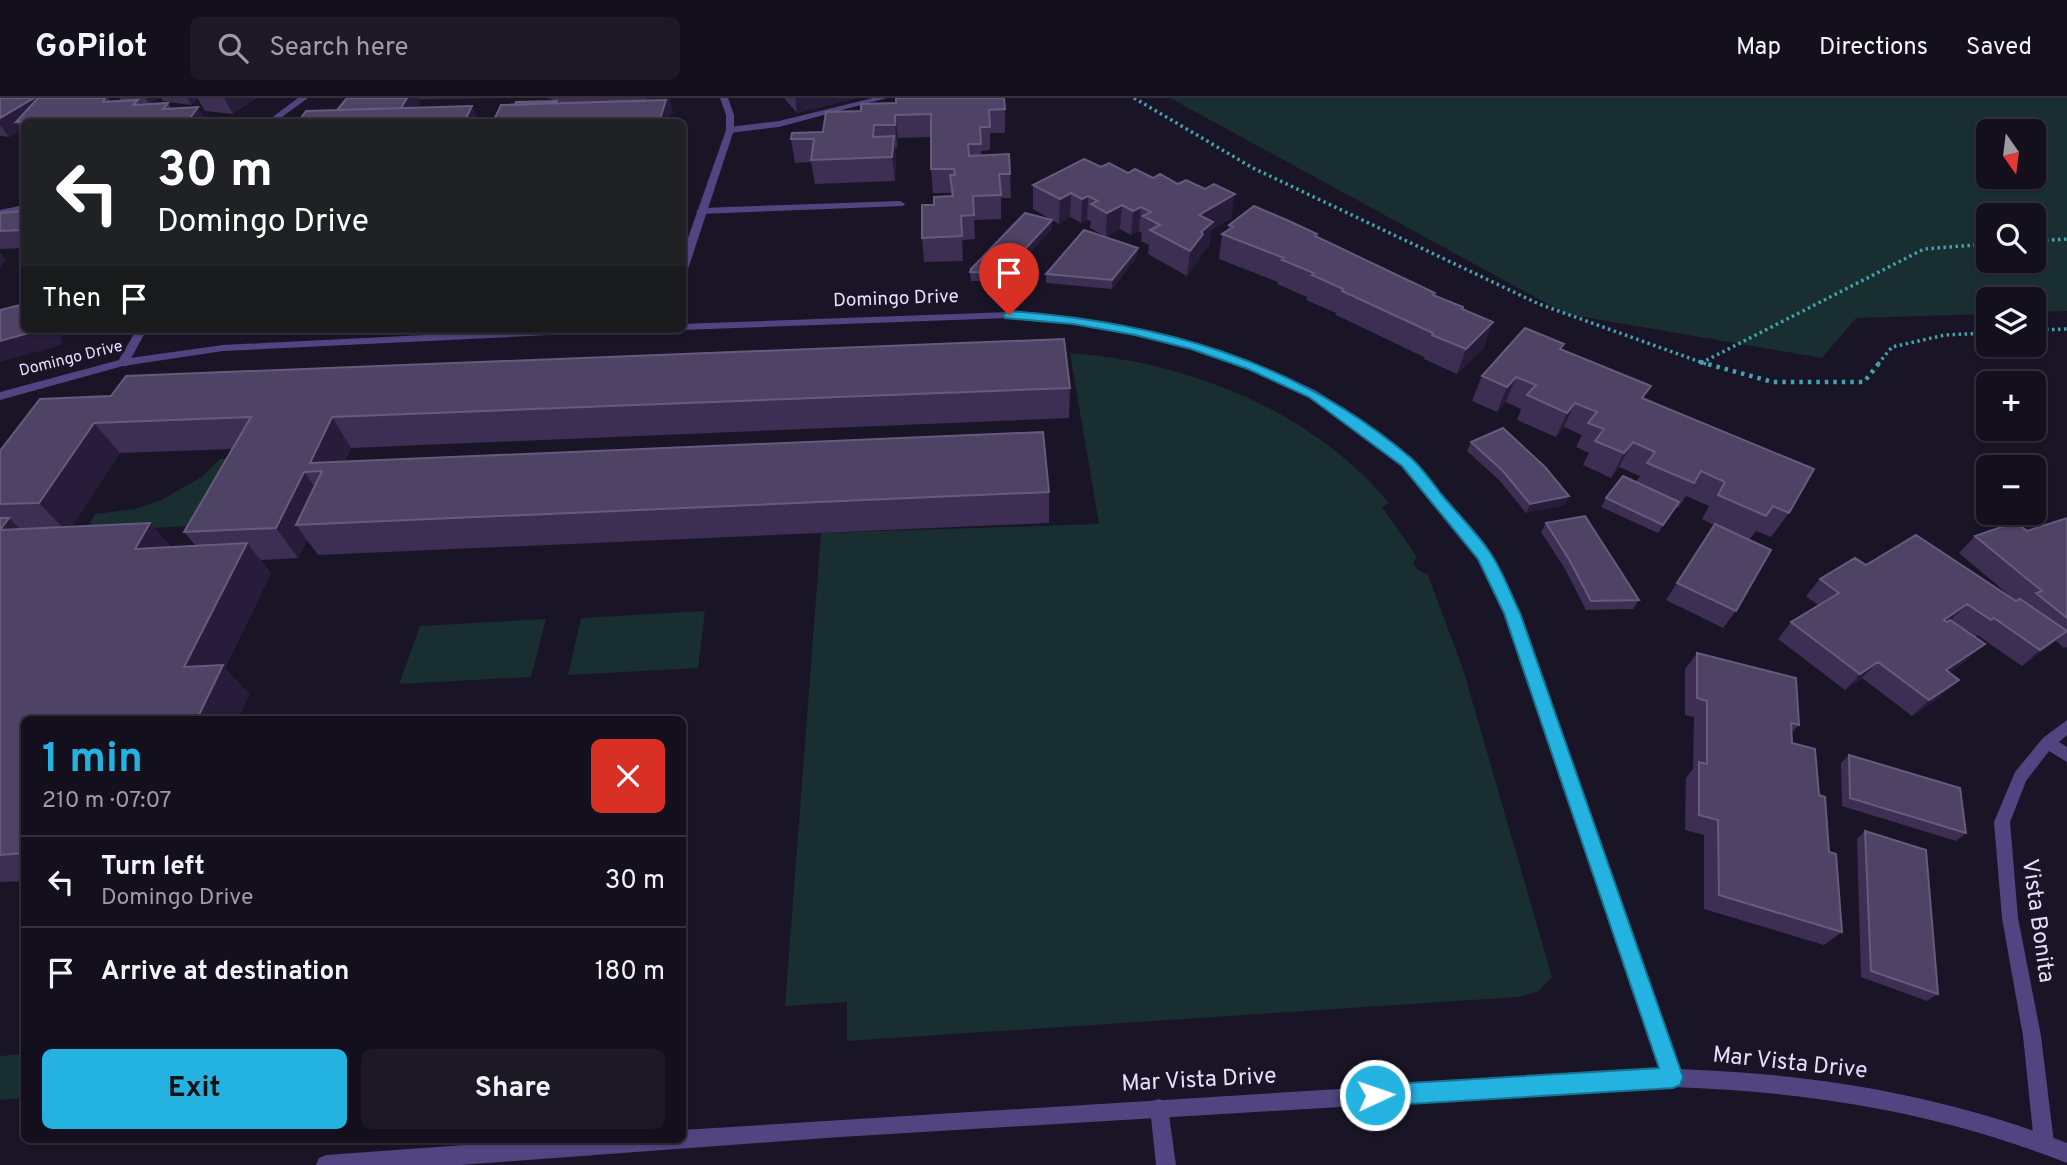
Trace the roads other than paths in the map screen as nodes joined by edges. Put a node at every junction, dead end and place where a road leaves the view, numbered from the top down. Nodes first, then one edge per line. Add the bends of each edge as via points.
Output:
1 (304, 98) edge
2 (724, 98) edge
3 (883, 98) edge
4 (184, 117) edge
5 (201, 119) edge
6 (274, 119) edge
7 (730, 130) junction
8 (900, 204) dead end
9 (21, 209) edge
10 (701, 211) junction
11 (0, 213) edge
12 (686, 259) edge
13 (686, 327) edge
14 (140, 333) edge
15 (523, 333) edge
16 (123, 363) junction
17 (0, 396) edge
18 (2067, 726) edge
19 (2048, 742) junction
20 (2067, 756) edge
21 (1673, 1077) junction
22 (1159, 1108) junction
23 (679, 1143) edge
24 (686, 1143) edge
25 (2044, 1143) junction
26 (2067, 1153) edge
27 (419, 1162) edge
28 (326, 1165) edge
29 (1166, 1165) edge

1 - 6 street
2 - 7 street
3 - 7 street via 779,124
4 - 5 street
7 - 10 street
8 - 10 street
9 - 11 street
10 - 12 street
13 - 21 street, Domingo Drive via 1009,315 1073,320 1184,343 1253,367 1313,394 1371,434 1407,462 1445,506 1484,556 1512,613
14 - 16 street
15 - 16 street, Domingo Drive via 257,345
16 - 17 street, Domingo Drive
18 - 19 street, Vista Bonita
19 - 20 street
19 - 25 street, Vista Bonita via 2020,778 2002,822 2010,918 2032,1036
21 - 22 street, Mar Vista Drive
21 - 25 street, Mar Vista Drive via 1831,1088 1942,1112
22 - 24 street, Mar Vista Drive
22 - 29 street
23 - 27 street, Mar Vista Drive
25 - 26 street, Mar Vista Drive
27 - 28 street, Mar Vista Drive

